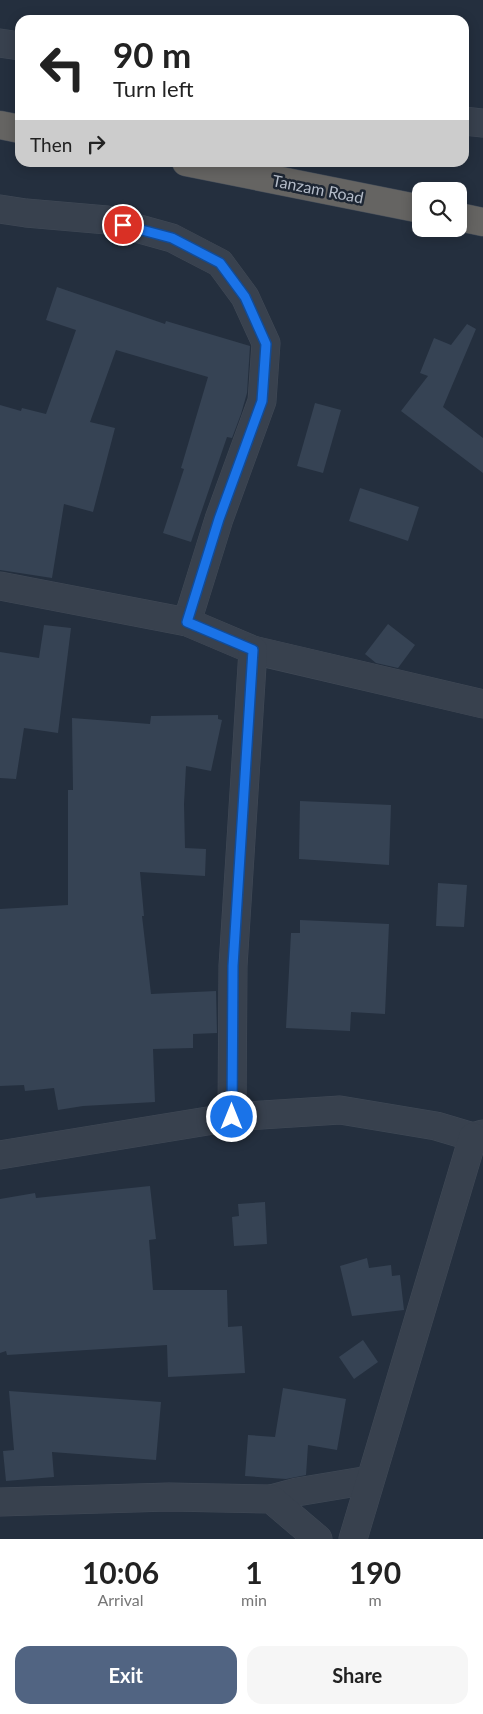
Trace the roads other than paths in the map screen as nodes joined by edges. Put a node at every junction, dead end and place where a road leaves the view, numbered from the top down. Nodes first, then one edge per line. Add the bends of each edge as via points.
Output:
1 (0, 42) edge
2 (15, 45) edge
3 (469, 122) edge
4 (483, 123) edge
5 (0, 126) edge
6 (15, 129) edge
7 (211, 167) edge
8 (412, 207) edge
9 (0, 209) edge
10 (467, 219) edge
11 (483, 222) edge
12 (0, 586) edge
13 (187, 622) junction
14 (253, 650) junction
15 (483, 704) edge
16 (232, 1117) junction
17 (478, 1135) edge
18 (0, 1155) edge
19 (369, 1480) junction
20 (271, 1499) junction
21 (0, 1502) edge
22 (318, 1539) edge
23 (353, 1539) edge

1 - 2 street
3 - 4 street
5 - 6 highway
7 - 8 highway, Tanzam Road
9 - 13 street via 107,220 172,238 220,263 249,305 266,344 262,401 219,519
10 - 11 highway
12 - 13 street
13 - 14 street
14 - 15 street
14 - 16 street via 233,966
16 - 17 street via 340,1110
16 - 18 street
17 - 19 street
19 - 20 street
19 - 23 street
20 - 21 street via 169,1496
20 - 22 street

